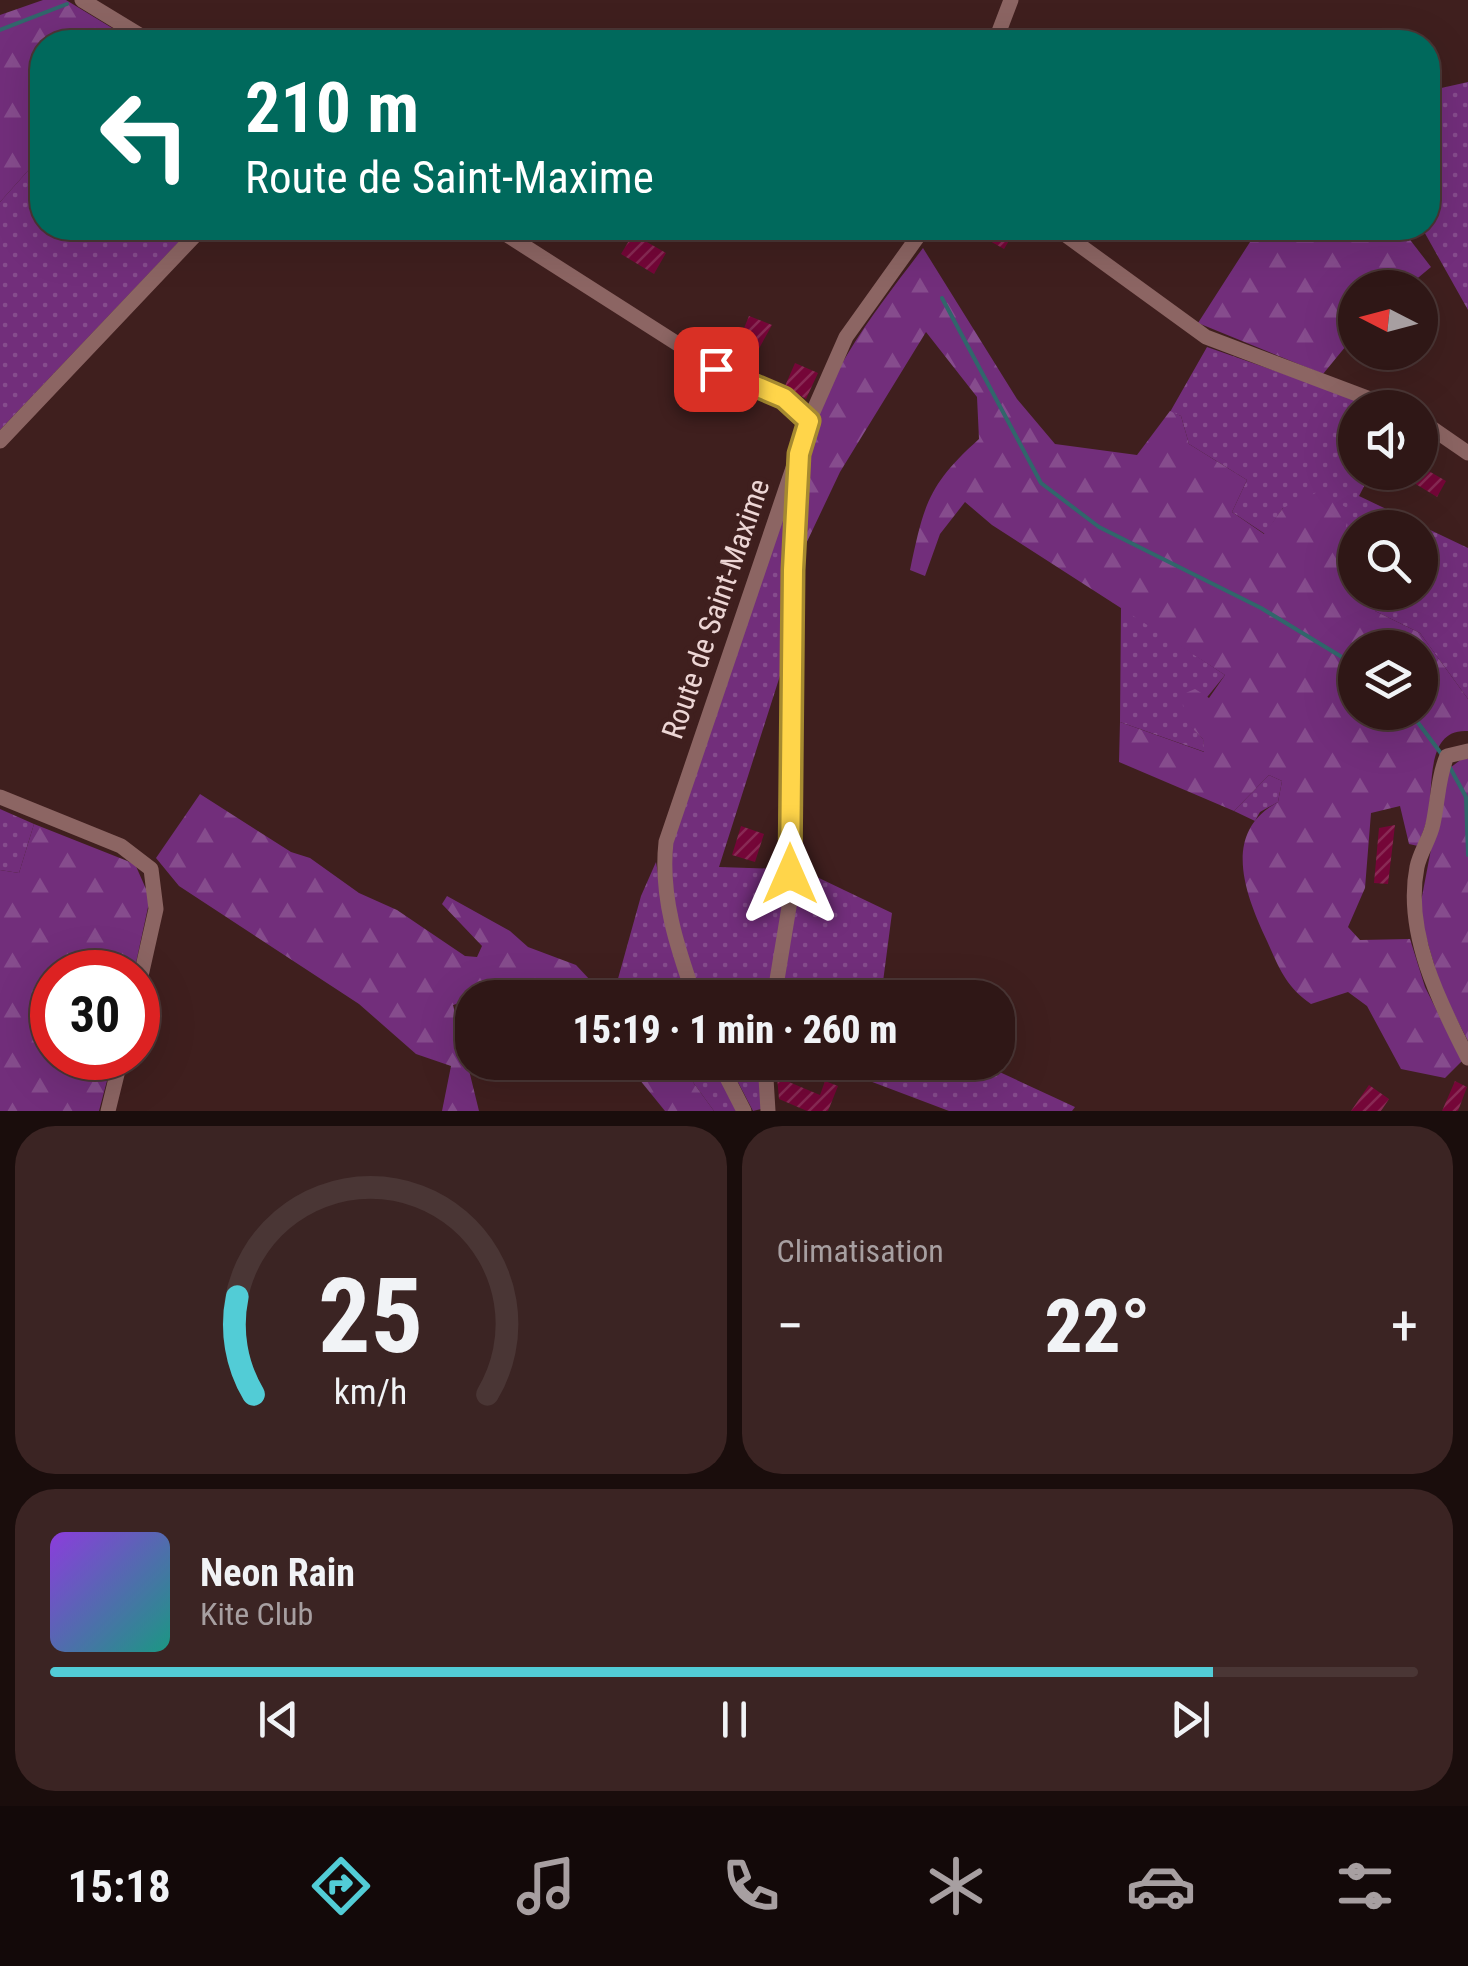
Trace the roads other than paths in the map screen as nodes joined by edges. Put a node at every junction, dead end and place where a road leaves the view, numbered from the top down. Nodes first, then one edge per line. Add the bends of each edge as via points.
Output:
1 (82, 0) edge
2 (1010, 0) edge
3 (131, 30) edge
4 (999, 30) edge
5 (191, 240) edge
6 (515, 240) edge
7 (915, 240) edge
8 (1073, 240) edge
9 (1346, 390) edge
10 (809, 421) junction
11 (1438, 432) edge
12 (0, 441) edge
13 (1468, 452) edge
14 (799, 454) junction
15 (1468, 751) edge
16 (0, 797) edge
17 (147, 950) edge
18 (688, 980) edge
19 (777, 980) edge
20 (1468, 1058) edge
21 (116, 1080) edge
22 (728, 1080) edge
23 (766, 1080) edge
24 (108, 1111) edge
25 (744, 1111) edge
26 (768, 1111) edge

1 - 3 street
2 - 4 street
5 - 12 street
6 - 10 street via 716,369 784,398
7 - 10 street, Route de Saint-Maxime via 846,337
8 - 9 street via 1206,337
10 - 14 street, Route de Saint-Maxime
11 - 13 street
14 - 18 street, Route de Saint-Maxime via 666,842 671,924
14 - 19 street via 790,900
15 - 20 street via 1444,762 1414,904 1425,958
16 - 17 street via 121,846 151,869 156,909
21 - 24 street
22 - 25 street
23 - 26 street

